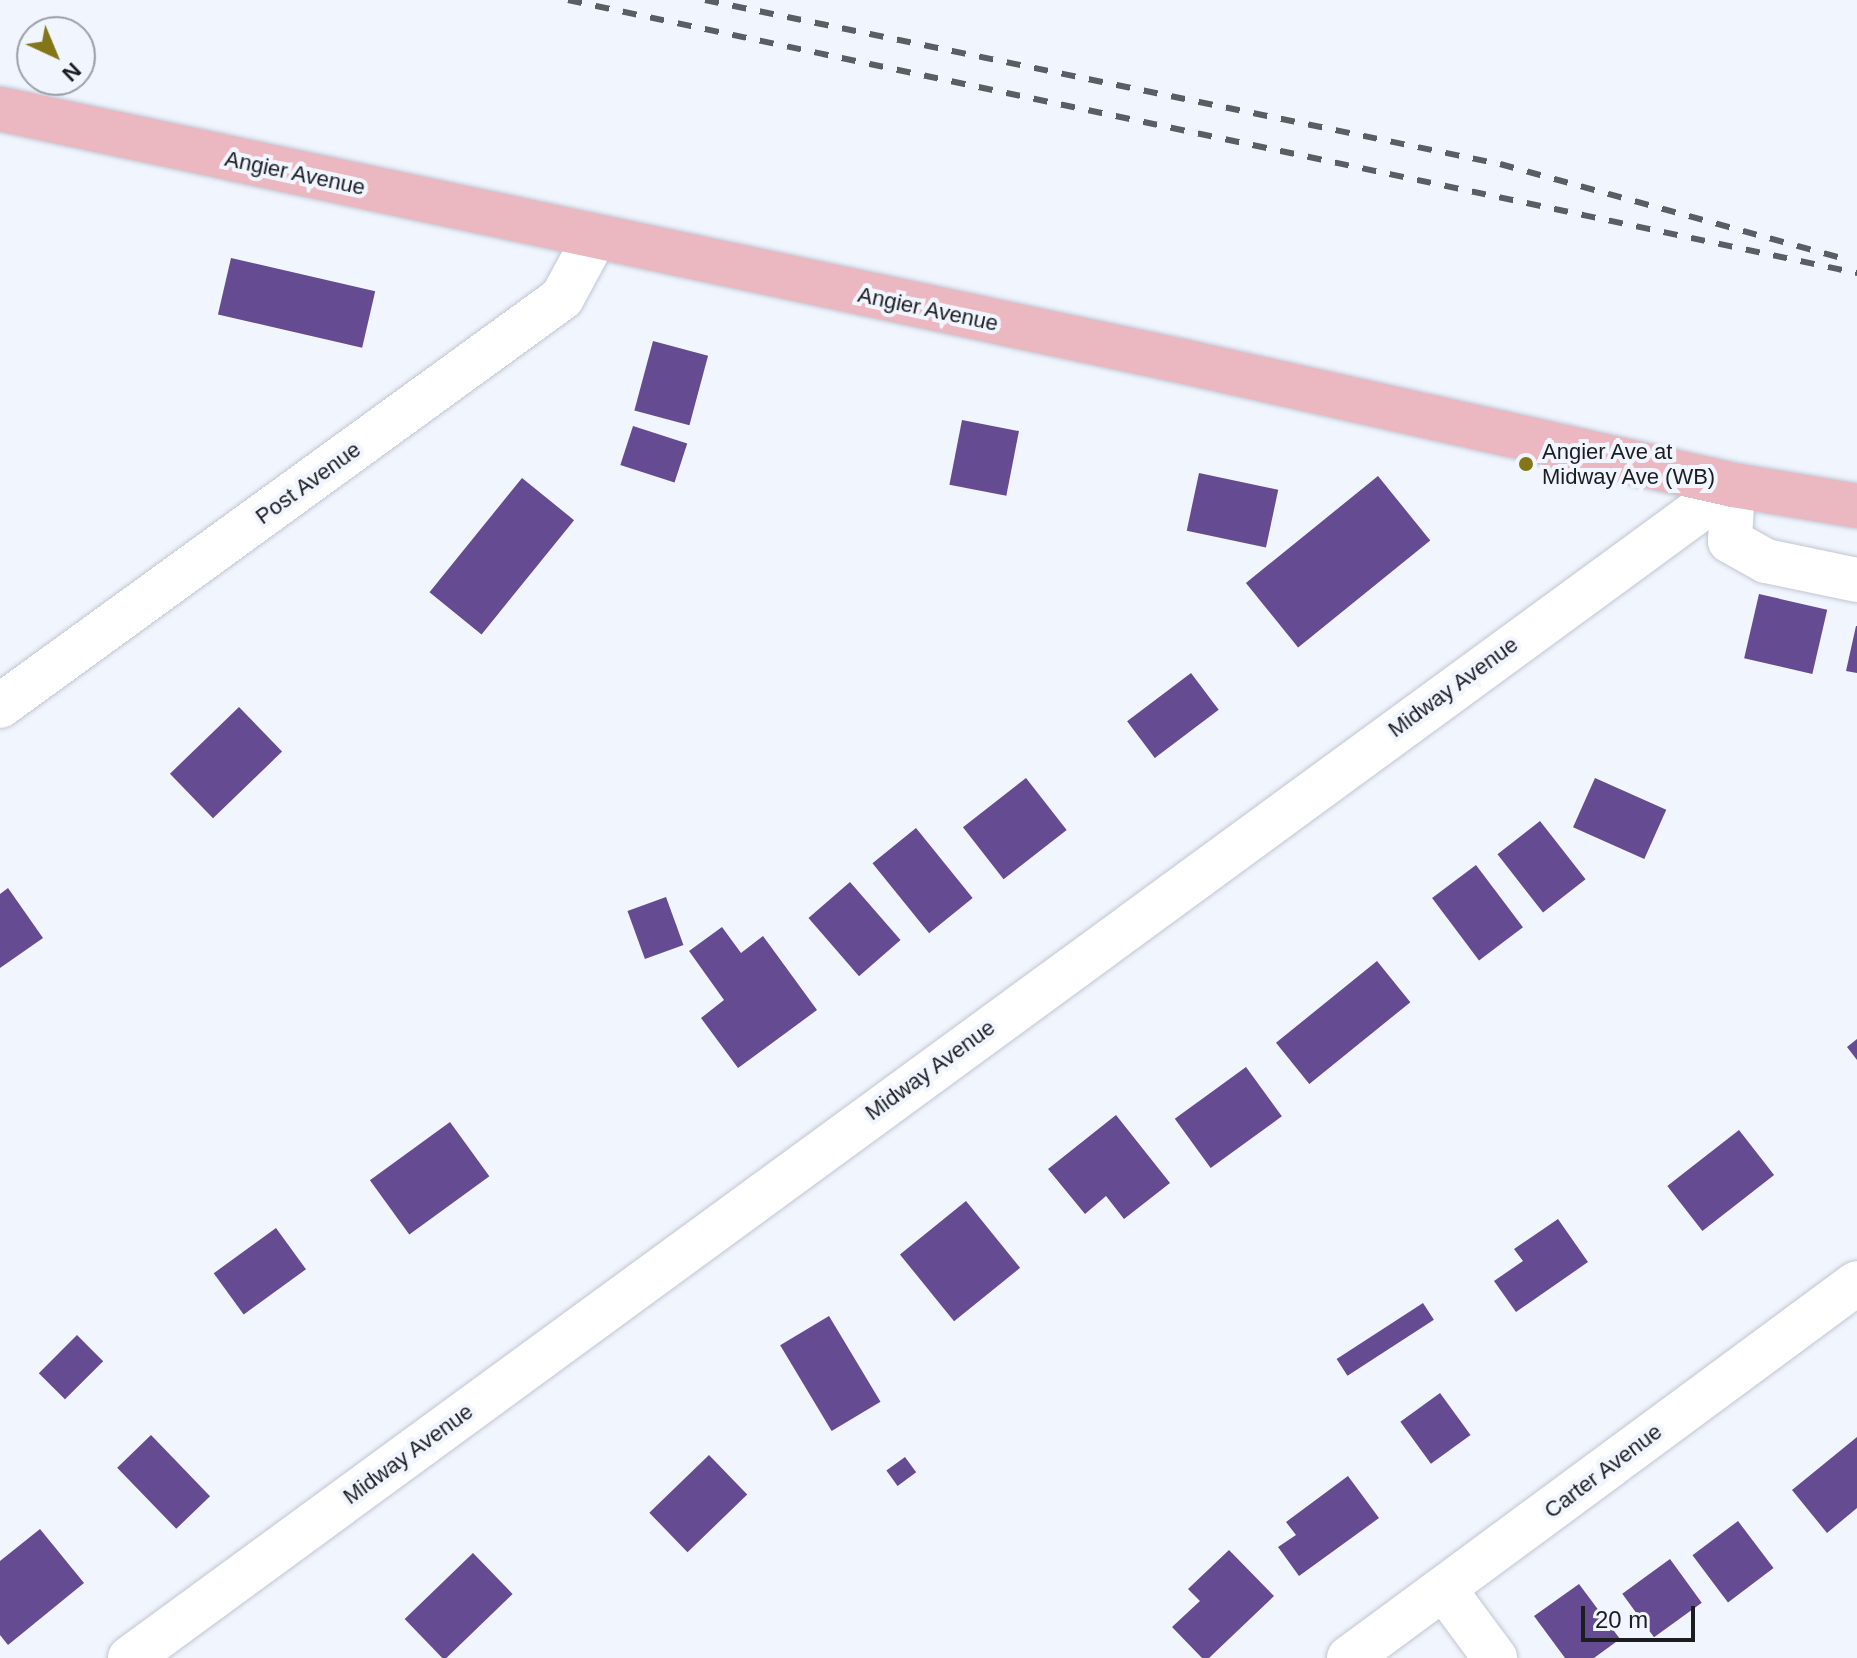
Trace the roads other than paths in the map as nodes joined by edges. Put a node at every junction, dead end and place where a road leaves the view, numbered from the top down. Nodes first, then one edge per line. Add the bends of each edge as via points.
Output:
1 (0, 109) edge
2 (594, 239) junction
3 (1733, 485) junction
4 (1857, 506) edge
5 (1857, 580) edge
6 (0, 706) edge
7 (1857, 1283) edge
8 (1444, 1589) junction
9 (130, 1658) edge
10 (1349, 1658) edge
11 (1495, 1658) edge

1 - 2 main road, Angier Avenue
2 - 3 main road, Angier Avenue via 1186,362
2 - 6 street, Post Avenue via 562,298
3 - 4 main road, Angier Avenue
3 - 5 street via 1730,541 1766,561
3 - 9 street, Midway Avenue
7 - 8 street, Carter Avenue
8 - 10 street, Carter Avenue
8 - 11 street

